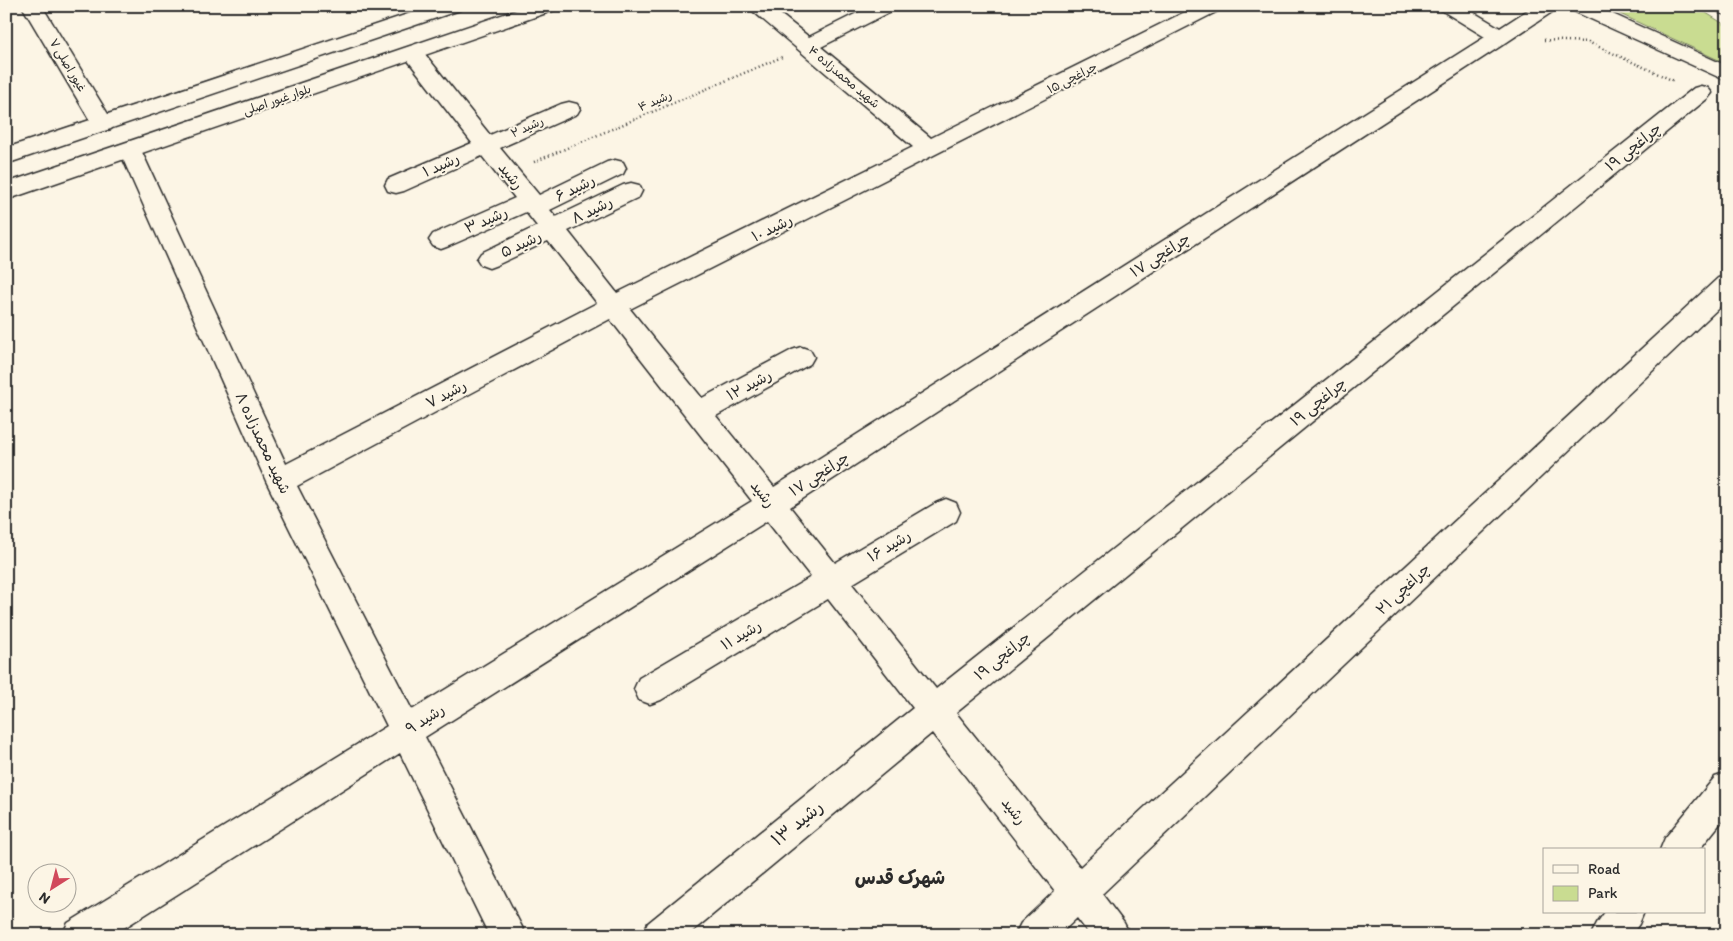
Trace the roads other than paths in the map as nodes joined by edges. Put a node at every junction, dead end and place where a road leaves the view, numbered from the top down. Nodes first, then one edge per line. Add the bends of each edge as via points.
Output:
1 (32, 6) edge
2 (453, 6) edge
3 (548, 6) edge
4 (757, 6) edge
5 (887, 6) edge
6 (1213, 6) edge
7 (1448, 6) edge
8 (1548, 6) edge
9 (1578, 6) edge
10 (1723, 6) edge
11 (1727, 9) edge
12 (1500, 37) junction
13 (808, 46) junction
14 (413, 53) junction
15 (1727, 74) edge
16 (1701, 92) road end
17 (569, 109) dead end
18 (103, 124) junction
19 (486, 145) junction
20 (930, 149) junction
21 (130, 150) junction
22 (6, 156) edge
23 (615, 168) dead end
24 (396, 185) dead end
25 (631, 191) dead end
26 (6, 192) edge
27 (533, 204) junction
28 (553, 229) junction
29 (441, 240) dead end
30 (489, 259) dead end
31 (1727, 285) edge
32 (613, 306) junction
33 (801, 358) dead end
34 (698, 413) junction
35 (280, 482) junction
36 (771, 504) junction
37 (946, 512) dead end
38 (832, 581) junction
39 (650, 689) dead end
40 (934, 711) junction
41 (406, 730) junction
42 (1727, 789) edge
43 (1679, 848) edge
44 (1079, 892) junction
45 (1625, 914) edge
46 (80, 935) edge
47 (508, 935) edge
48 (660, 935) edge
49 (1033, 935) edge
50 (1112, 935) edge
51 (1608, 935) edge

1 - 18 street, غیور اصلی ۷
2 - 18 street
3 - 14 street, بلوار غیور اصلی
4 - 13 street, شهید محمدزاده ۴
5 - 13 street
6 - 20 street, چراغچی ۱۵
7 - 12 street
8 - 12 street, چراغچی ۱۷
9 - 15 street
10 - 11 street
12 - 36 street, چراغچی ۱۷
13 - 20 street, شهید محمدزاده ۴
14 - 19 street, رشید
14 - 21 street, بلوار غیور اصلی
16 - 40 street, چراغچی ۱۹
17 - 19 street, رشید ۲
18 - 22 street
19 - 24 street, رشید ۱
19 - 27 street, رشید
20 - 32 street, رشید ۱۰
21 - 26 street, بلوار غیور اصلی
21 - 35 street, شهید محمدزاده ۸
23 - 27 street, رشید ۶
25 - 28 street, رشید ۸
27 - 28 street, رشید
27 - 29 street, رشید ۳
28 - 30 street, رشید ۵
28 - 32 street, رشید
31 - 44 street, چراغچی ۲۱
32 - 34 street, رشید
32 - 35 street, رشید ۷
33 - 34 street, رشید ۱۲
34 - 36 street, رشید
35 - 41 street, شهید محمدزاده ۸
36 - 38 street, رشید
36 - 41 street, رشید ۹
37 - 38 street, رشید ۱۶
38 - 39 street, رشید ۱۱
38 - 40 street, رشید
40 - 44 street, رشید
40 - 48 street, رشید ۱۳
41 - 46 street, رشید ۹
41 - 47 street, شهید محمدزاده ۸
42 - 43 street
44 - 49 street, چراغچی ۲۱
44 - 50 street, رشید
45 - 51 street

